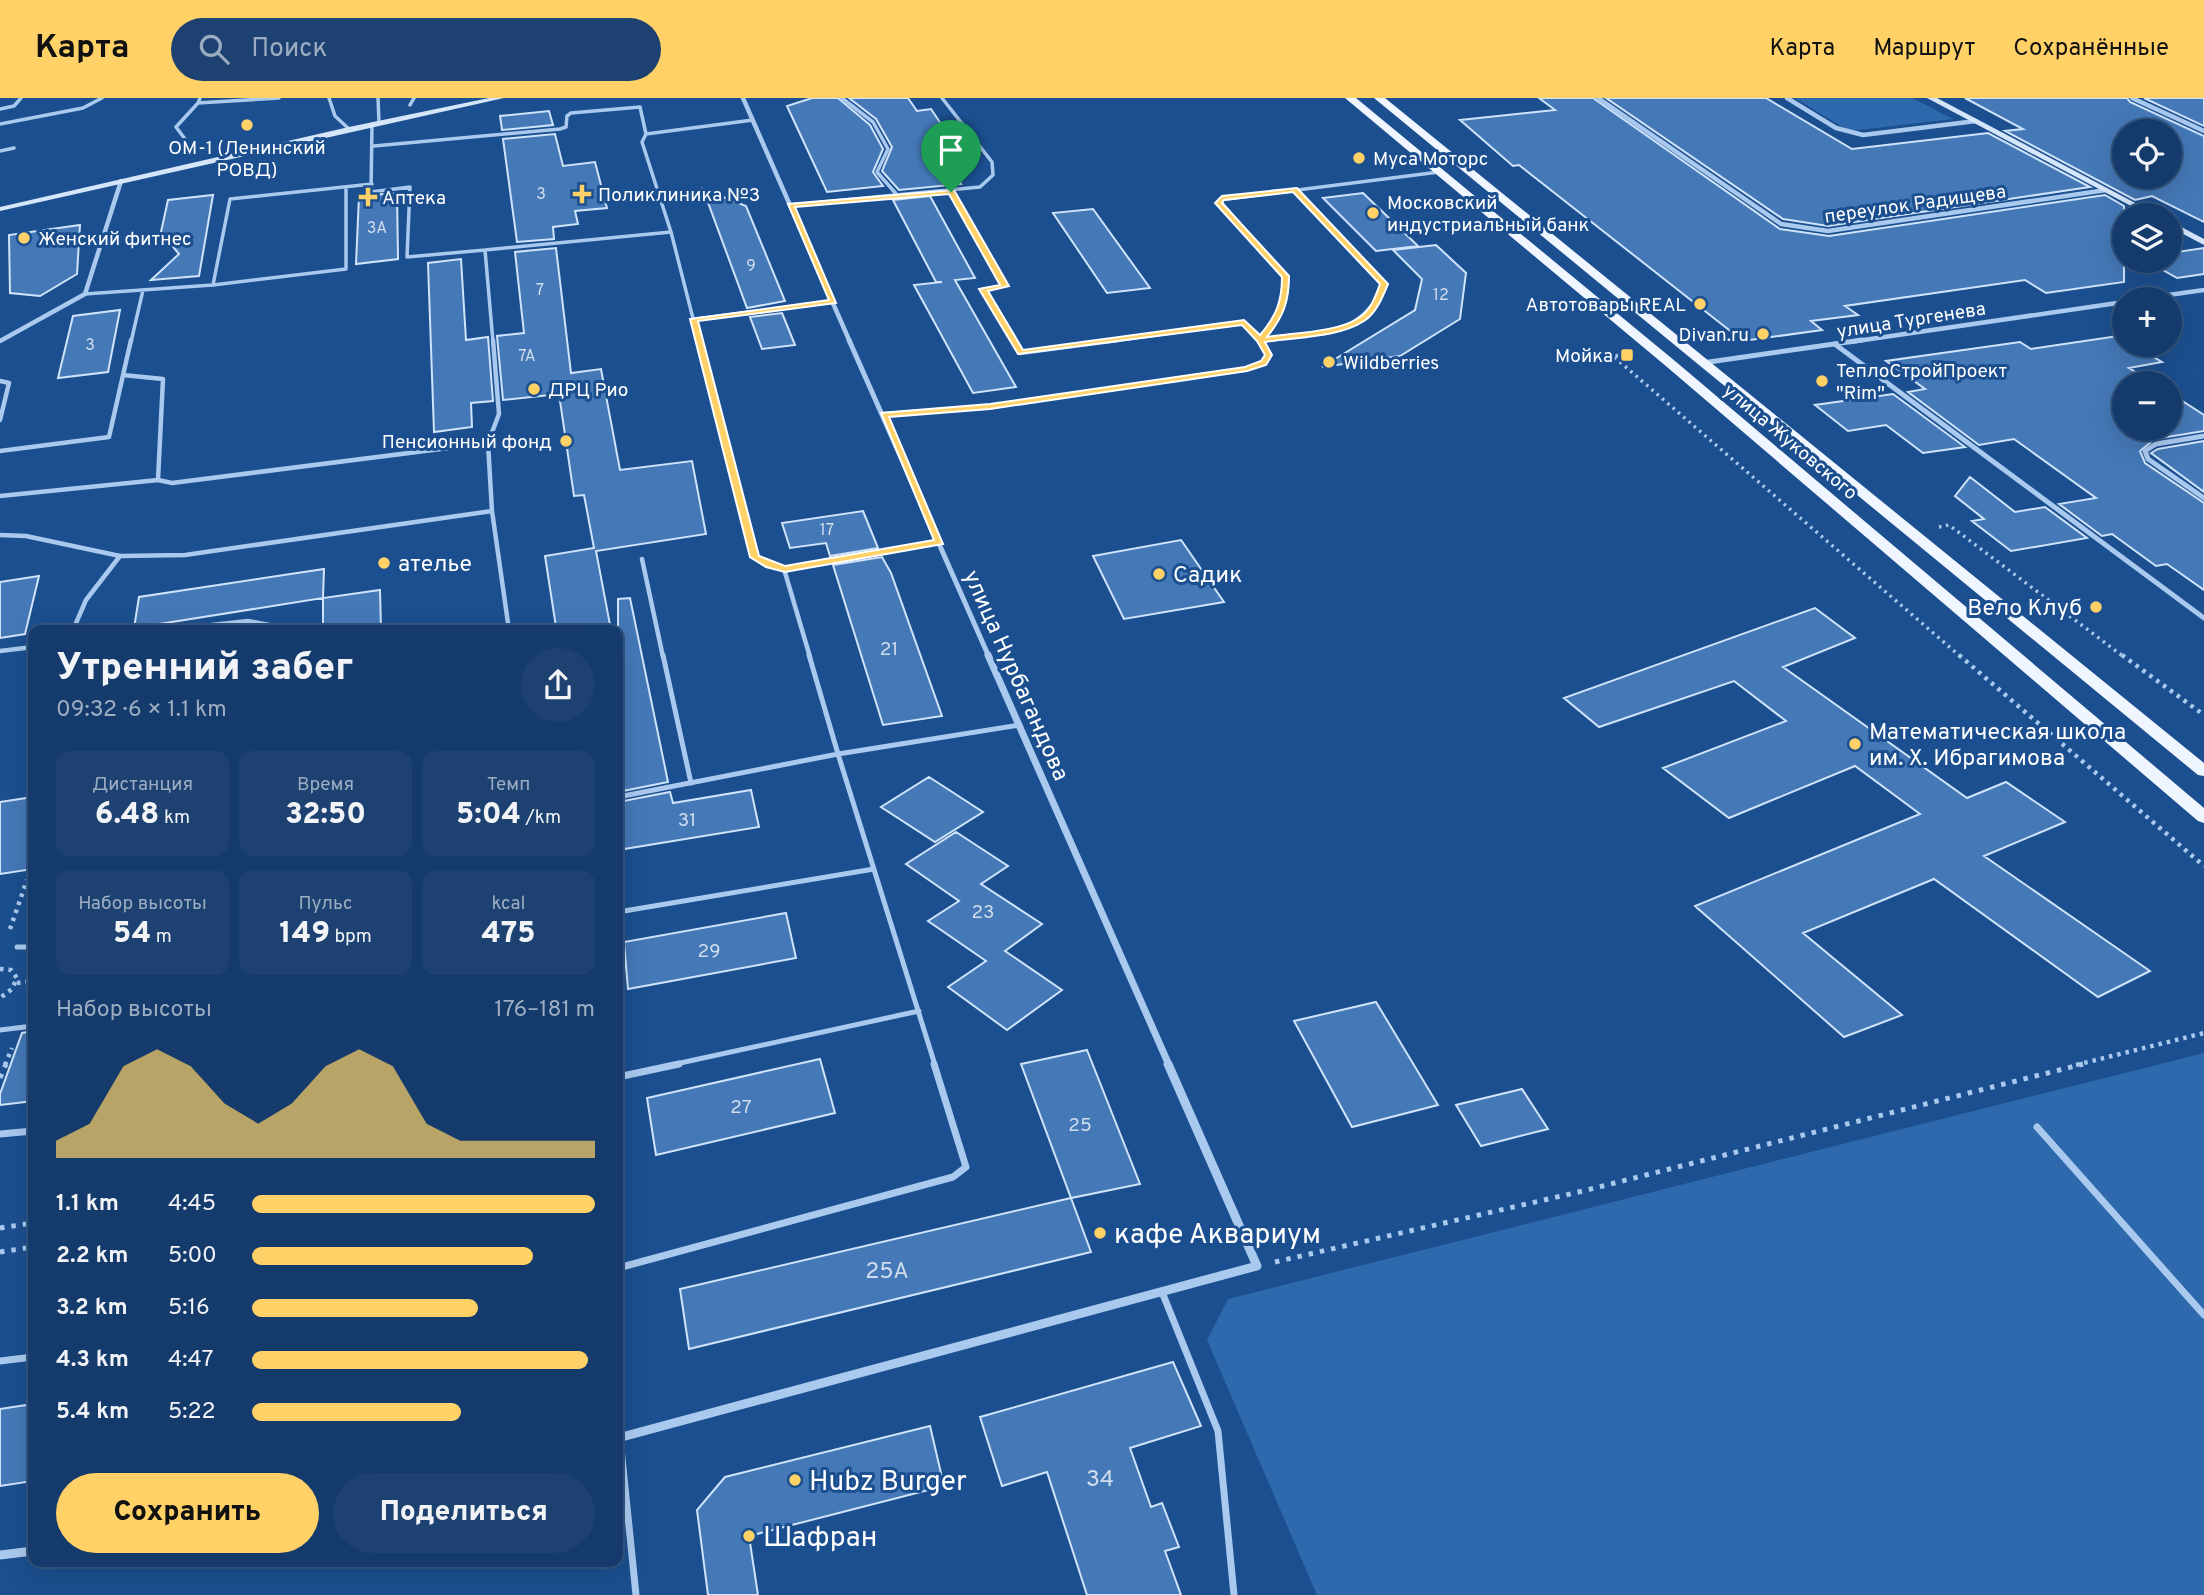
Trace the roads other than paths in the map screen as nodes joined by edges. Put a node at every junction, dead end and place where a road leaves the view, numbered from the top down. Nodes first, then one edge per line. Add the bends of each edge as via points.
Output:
1 (21, 98) edge
2 (102, 98) edge
3 (279, 98) edge
4 (329, 98) edge
5 (378, 98) edge
6 (414, 98) edge
7 (500, 98) edge
8 (743, 98) edge
9 (842, 98) edge
10 (943, 98) edge
11 (1350, 98) edge
12 (1379, 98) edge
13 (1598, 98) edge
14 (1787, 98) edge
15 (1931, 98) edge
16 (2132, 98) edge
17 (199, 100) edge
18 (462, 102) edge
19 (410, 105) dead end
20 (0, 109) edge
21 (753, 120) junction
22 (1976, 121) junction
23 (376, 123) junction
24 (0, 124) edge
25 (349, 129) junction
26 (2204, 131) edge
27 (646, 134) junction
28 (185, 139) dead end
29 (374, 146) junction
30 (14, 148) dead end
31 (0, 151) edge
32 (1440, 172) junction
33 (121, 181) junction
34 (372, 184) junction
35 (346, 187) junction
36 (1295, 189) junction
37 (2106, 190) junction
38 (951, 192) junction
39 (898, 196) junction
40 (2131, 203) edge
41 (791, 205) junction
42 (0, 209) edge
43 (2182, 230) edge
44 (671, 232) junction
45 (2204, 242) edge
46 (485, 250) junction
47 (213, 285) junction
48 (143, 290) junction
49 (2204, 290) edge
50 (2182, 293) edge
51 (85, 294) junction
52 (834, 302) junction
53 (2112, 304) edge
54 (694, 319) junction
55 (1260, 340) junction
56 (0, 341) edge
57 (1836, 345) junction
58 (1701, 363) junction
59 (123, 375) junction
60 (0, 381) edge
61 (884, 415) junction
62 (0, 420) edge
63 (2204, 436) edge
64 (488, 443) junction
65 (0, 451) edge
66 (158, 480) junction
67 (0, 496) edge
68 (2204, 498) edge
69 (492, 511) junction
70 (0, 535) edge
71 (939, 542) junction
72 (120, 556) junction
73 (642, 559) dead end
74 (785, 569) junction
75 (2204, 618) edge
76 (74, 625) edge
77 (219, 625) edge
78 (284, 625) edge
79 (508, 625) edge
80 (28, 648) edge
81 (0, 651) edge
82 (1020, 725) junction
83 (838, 754) junction
84 (2204, 771) edge
85 (691, 783) junction
86 (623, 796) edge
87 (2204, 817) edge
88 (874, 869) junction
89 (623, 911) edge
90 (17, 947) dead end
91 (28, 947) edge
92 (919, 1011) junction
93 (28, 1027) edge
94 (0, 1030) edge
95 (623, 1076) edge
96 (2037, 1127) dead end
97 (28, 1131) edge
98 (0, 1134) edge
99 (623, 1267) edge
100 (1161, 1292) junction
101 (2204, 1315) edge
102 (28, 1358) edge
103 (0, 1361) edge
104 (623, 1437) edge
105 (623, 1477) edge
106 (28, 1552) edge
107 (0, 1555) edge
108 (635, 1595) edge
109 (1234, 1595) edge

1 - 20 lane via 14,106
2 - 24 lane via 83,108
3 - 17 lane
4 - 25 lane via 329,105
5 - 23 lane
6 - 19 lane
7 - 18 street
8 - 21 street, улица Нурбагандова
9 - 39 lane via 873,122 888,149 877,172
10 - 38 lane via 992,162 993,175 980,187
11 - 32 main road, улица Жуковского
12 - 58 main road
13 - 37 street, переулок Радищева via 1781,223 1802,229 1828,230
14 - 22 street via 1836,128 1863,135
15 - 22 street
16 - 26 street
17 - 28 lane via 176,127
18 - 23 street
21 - 27 lane
21 - 41 street, улица Нурбагандова
22 - 37 street
23 - 25 street
23 - 29 lane
25 - 33 street
27 - 29 lane via 640,107 571,113 567,125 560,129
27 - 44 lane via 642,142
29 - 34 lane
30 - 31 lane
32 - 36 lane
32 - 87 main road, улица Жуковского
33 - 42 street
33 - 51 street
34 - 35 lane
34 - 46 lane via 371,192 410,187 407,257
35 - 47 lane via 230,199
35 - 47 lane via 346,269
36 - 55 lane via 1218,201 1285,276 1280,317
36 - 55 lane via 1384,284 1362,319 1334,329
37 - 40 street
38 - 39 lane
38 - 55 lane via 1005,286 983,289 1020,353 1244,323
39 - 41 lane
41 - 52 street, улица Нурбагандова
43 - 45 street
44 - 46 lane
44 - 54 lane
46 - 64 lane via 499,414
47 - 48 lane
48 - 51 lane
48 - 59 lane
49 - 50 street
51 - 56 street
52 - 54 lane
52 - 61 street, улица Нурбагандова
53 - 57 street, улица Тургенева
54 - 74 lane via 755,557
55 - 61 lane via 1269,355 1263,363 1247,369 990,407
57 - 58 street, улица Тургенева
57 - 75 street
58 - 84 main road
59 - 65 lane via 109,437
59 - 66 lane via 163,379
60 - 62 lane via 9,383
61 - 71 street, улица Нурбагандова
63 - 68 street via 2156,444 2145,451 2148,459
64 - 66 lane via 172,483
64 - 69 lane
66 - 67 lane
69 - 72 lane via 185,555
69 - 79 lane
70 - 72 lane
71 - 74 lane
71 - 82 street, улица Нурбагандова
72 - 76 lane via 89,594
73 - 85 lane
74 - 83 lane
77 - 78 lane via 260,621
80 - 81 lane
82 - 83 lane
82 - 100 street, улица Нурбагандова via 1257,1266
83 - 85 lane
83 - 88 lane
85 - 86 lane
88 - 89 lane
88 - 92 lane
90 - 91 lane
92 - 95 lane
92 - 99 lane via 966,1160 961,1173
93 - 94 lane
96 - 101 lane
97 - 98 lane
100 - 104 street
100 - 109 lane via 1218,1432
102 - 103 lane
105 - 108 lane
106 - 107 street

